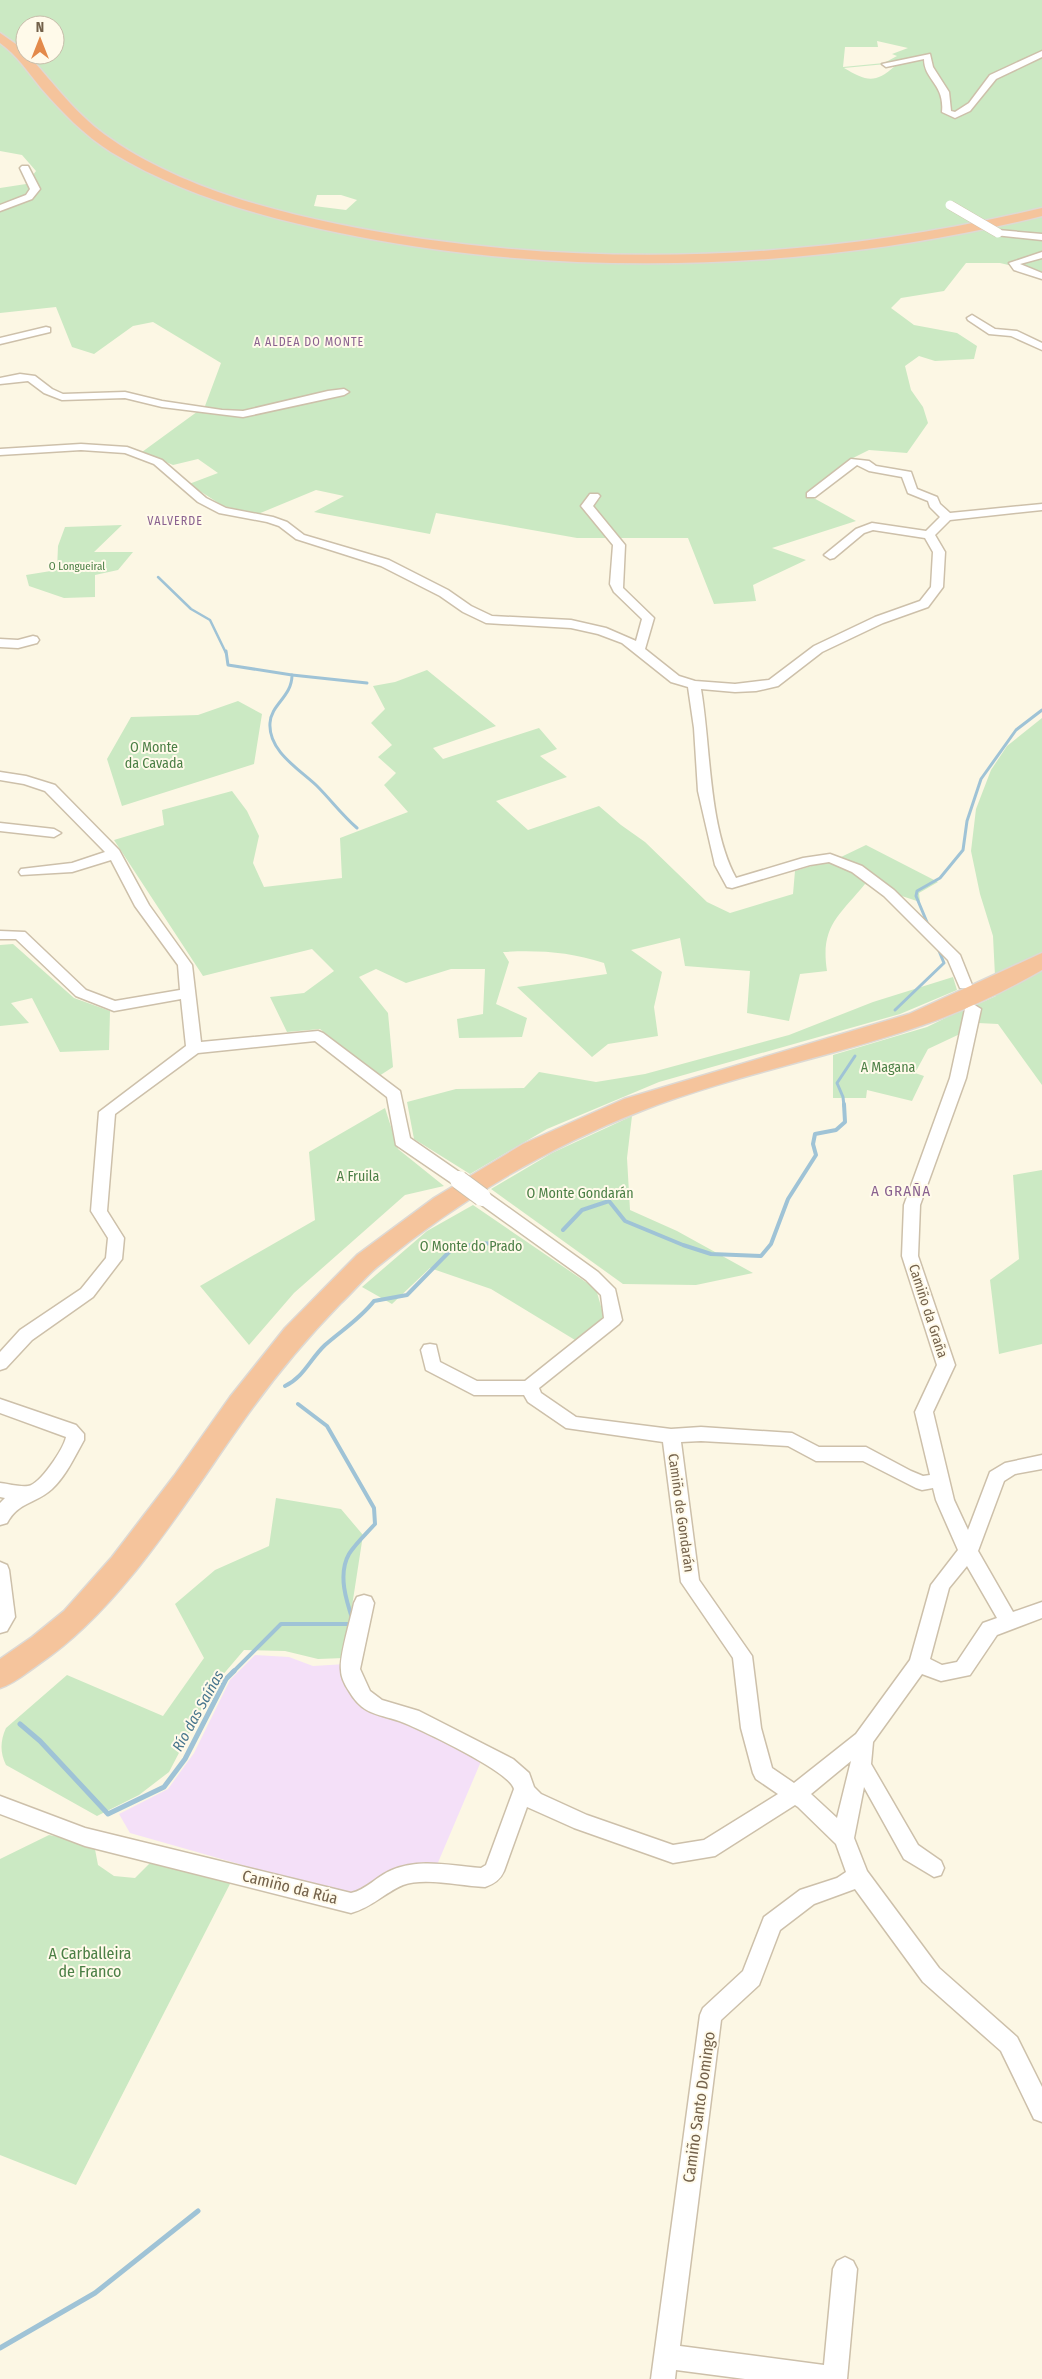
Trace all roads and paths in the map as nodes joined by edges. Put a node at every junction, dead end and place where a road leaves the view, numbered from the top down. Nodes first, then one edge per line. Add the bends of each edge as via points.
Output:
1 (0, 37) edge
2 (1042, 54) edge
3 (886, 64) dead end
4 (25, 168) dead end
5 (29, 197) junction
6 (1042, 202) edge
7 (950, 205) dead end
8 (1042, 206) edge
9 (0, 208) edge
10 (25, 208) dead end
11 (1042, 212) edge
12 (983, 222) junction
13 (931, 234) junction
14 (1042, 237) edge
15 (1042, 255) edge
16 (1042, 276) edge
17 (972, 318) dead end
18 (46, 330) dead end
19 (0, 341) edge
20 (1042, 347) edge
21 (0, 381) edge
22 (344, 392) dead end
23 (0, 452) edge
24 (811, 495) dead end
25 (594, 496) dead end
26 (1042, 507) edge
27 (1028, 509) junction
28 (1042, 514) edge
29 (947, 517) junction
30 (929, 535) junction
31 (830, 555) dead end
32 (33, 640) dead end
33 (0, 644) edge
34 (638, 650) junction
35 (694, 685) junction
36 (0, 776) edge
37 (0, 828) edge
38 (54, 833) dead end
39 (114, 853) junction
40 (26, 872) dead end
41 (0, 935) edge
42 (1042, 960) edge
43 (965, 985) dead end
44 (188, 994) junction
45 (972, 1009) dead end
46 (194, 1048) junction
47 (430, 1350) dead end
48 (0, 1362) edge
49 (530, 1388) junction
50 (0, 1406) edge
51 (671, 1436) junction
52 (1042, 1462) edge
53 (940, 1480) junction
54 (0, 1490) edge
55 (29, 1493) junction
56 (0, 1518) edge
57 (968, 1550) junction
58 (0, 1570) edge
59 (364, 1603) dead end
60 (1042, 1610) edge
61 (1008, 1621) junction
62 (0, 1625) edge
63 (919, 1663) junction
64 (0, 1674) edge
65 (863, 1740) junction
66 (861, 1765) junction
67 (525, 1792) junction
68 (795, 1794) junction
69 (0, 1806) edge
70 (844, 1838) junction
71 (934, 1868) dead end
72 (858, 1876) junction
73 (1042, 2112) edge
74 (845, 2269) dead end
75 (664, 2368) edge
76 (835, 2379) edge

1 - 13 highway via 25,56 65,107 88,129 122,153 211,193 307,222 433,245 587,258 722,258 865,245
2 - 3 street via 994,76 968,109 955,115 946,112 946,90 928,64 927,56
4 - 5 street via 35,189
5 - 9 street
5 - 10 street
6 - 12 highway
7 - 14 street, bridge via 998,233
8 - 12 highway
11 - 13 highway via 986,226
12 - 13 highway
15 - 16 street via 1014,263 1017,268
17 - 20 street via 993,332 1012,333
18 - 19 street
21 - 22 street via 31,378 62,397 125,395 222,414 243,414
23 - 34 street via 81,447 128,450 158,462 202,500 223,511 269,519 283,524 300,537 386,563 490,620 571,624 626,640
24 - 29 street via 855,461 872,469 907,474 912,491 933,499 934,505
25 - 34 street via 587,506 619,545 618,589 648,618
26 - 27 street
27 - 28 street
27 - 29 street
29 - 30 street
30 - 31 street via 872,526 860,531
30 - 35 street via 939,552 937,587 924,604 878,620 818,649 773,683 734,688
32 - 33 street
34 - 35 street via 675,679
35 - 43 street via 701,728 705,791 722,865 732,884 808,861 830,858 857,869 889,893 954,958
36 - 39 street via 50,788
37 - 38 street
39 - 40 street via 78,867
39 - 44 street via 142,906 185,965
41 - 44 street via 20,935 81,994 114,1006
42 - 64 highway via 1012,977 917,1019 633,1105 532,1150 443,1204 366,1262 294,1335 122,1565 74,1620 43,1646
44 - 46 street
45 - 53 street, Camiño da Graña via 958,1078 912,1204 910,1256 946,1365 924,1412
46 - 48 street via 108,1112 99,1211 116,1238 114,1259 87,1293 26,1334
46 - 49 street, bridge via 318,1036 394,1095 402,1141 592,1276 609,1293 613,1320
47 - 49 street via 432,1365 474,1388
49 - 51 street, Camiño de Gondarán via 534,1397 572,1423
50 - 55 street via 75,1434 75,1440 48,1483
51 - 53 street via 701,1434 792,1440 816,1454 866,1454 922,1483
51 - 68 street, Camiño de Gondarán via 690,1582 742,1656 751,1728 763,1773
52 - 57 street via 1000,1472
53 - 57 street, Camiño da Graña via 945,1500
54 - 55 street
55 - 56 street via 14,1499
57 - 61 street, Camiño da Graña
57 - 63 street via 940,1585
58 - 62 street via 5,1617
59 - 67 street via 350,1669 363,1697 376,1707 412,1717 506,1765 522,1779
60 - 61 street
61 - 63 street via 990,1629 963,1669 941,1673
63 - 65 street
65 - 66 street
65 - 68 street
66 - 70 street
66 - 71 street via 911,1852
67 - 68 street via 534,1800 581,1822 674,1854 708,1849
67 - 69 street, Camiño da Rúa via 490,1875 485,1878 414,1874 399,1877 371,1896 351,1902 86,1838
68 - 70 street
70 - 72 street
72 - 73 street via 931,1976 1009,2044
72 - 75 street, Camiño Santo Domingo via 843,1885 807,1897 772,1924 751,1978 711,2015
74 - 76 street
75 - 76 street

